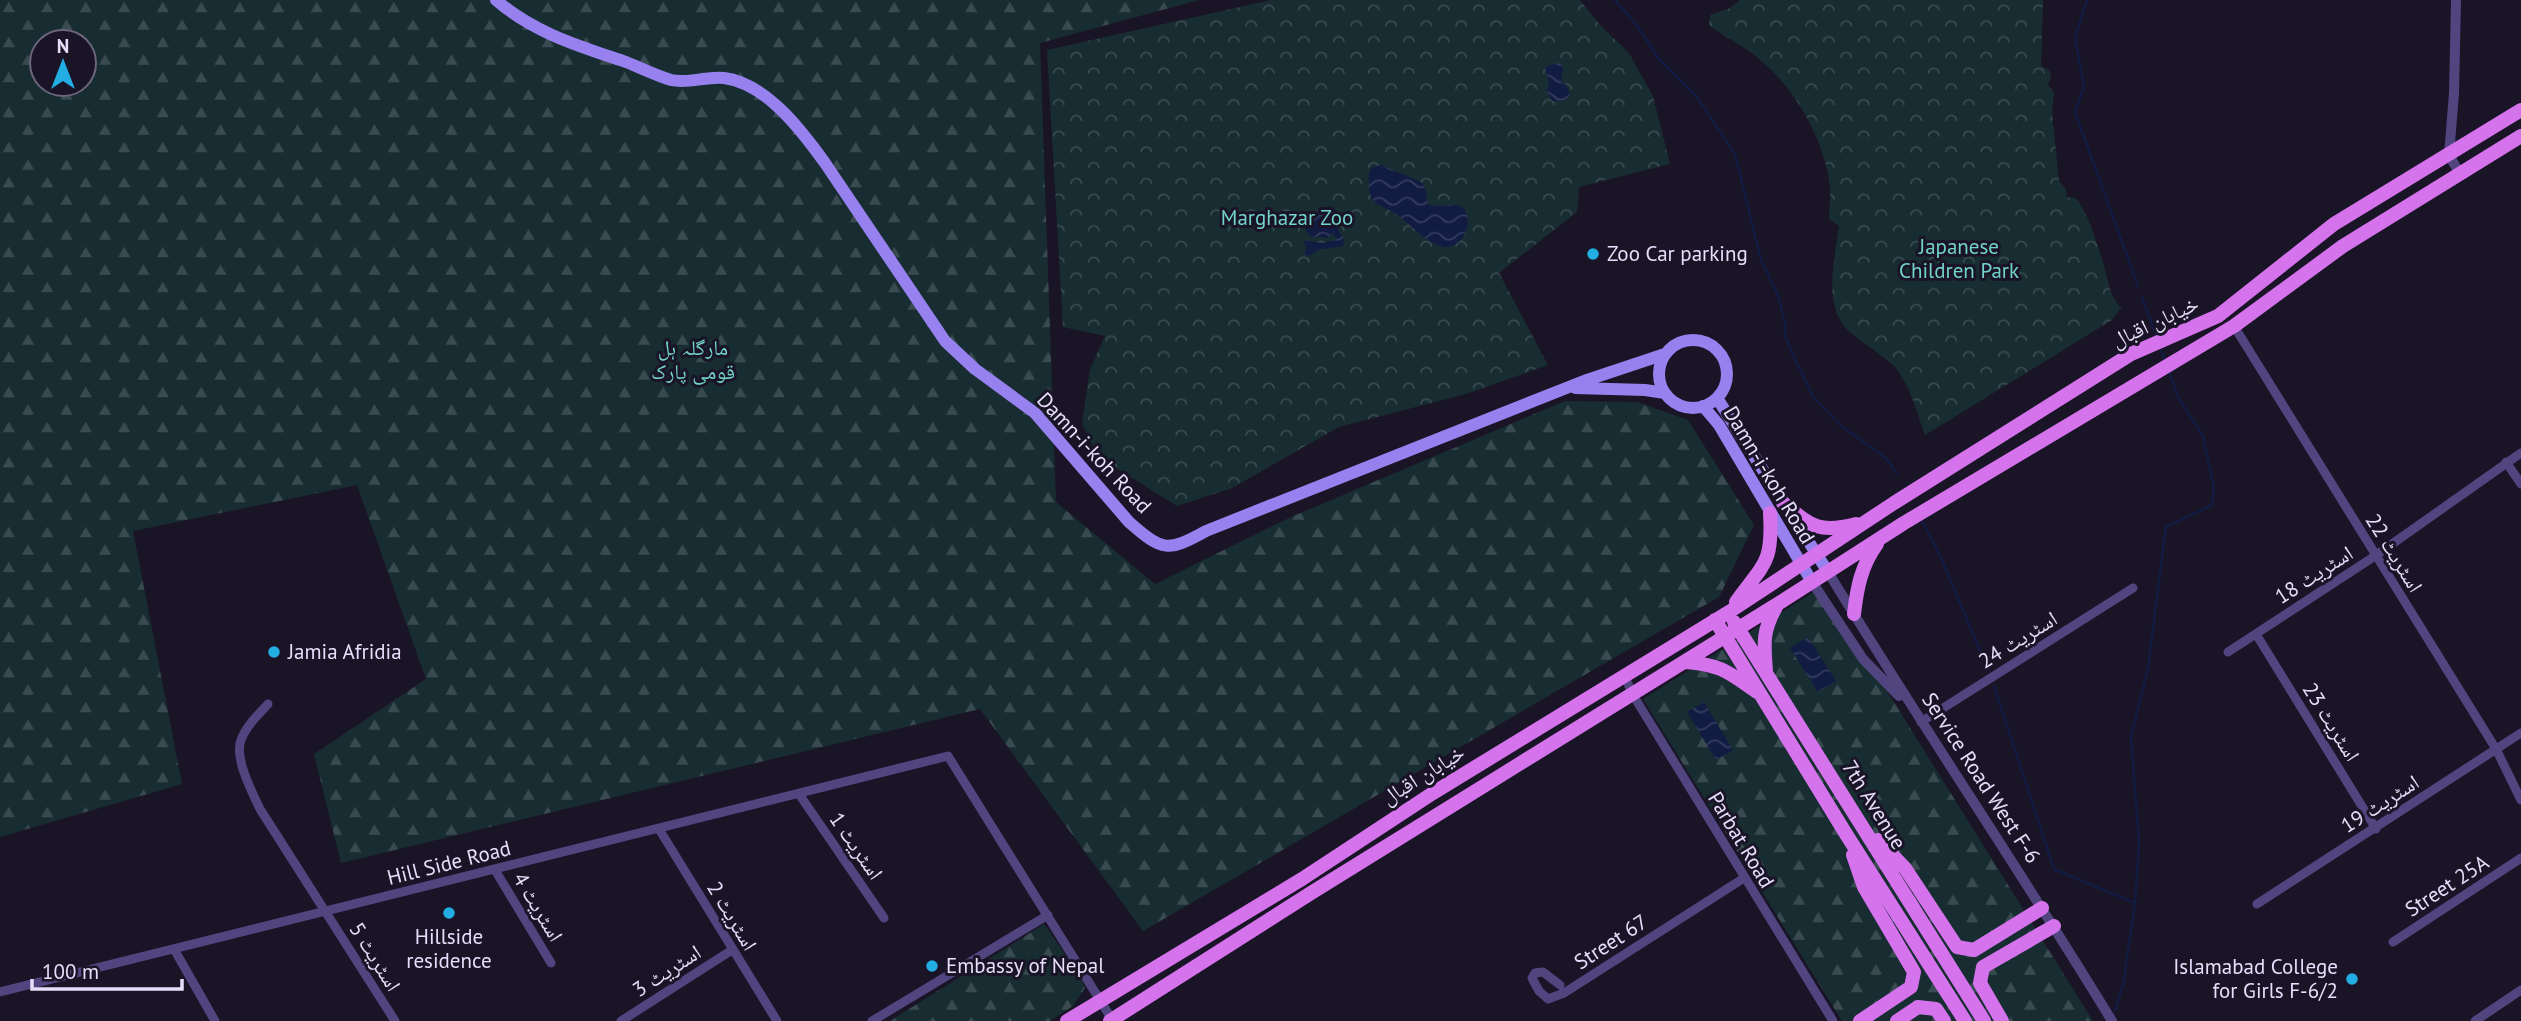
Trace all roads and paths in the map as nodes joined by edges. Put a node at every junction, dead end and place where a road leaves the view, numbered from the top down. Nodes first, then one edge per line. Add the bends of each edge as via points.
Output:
1 (496, 0) edge
2 (2456, 0) edge
3 (2521, 110) edge
4 (2521, 136) edge
5 (2449, 155) junction
6 (2460, 174) junction
7 (2234, 326) junction
8 (1665, 354) junction
9 (1570, 388) junction
10 (1665, 393) junction
11 (1717, 398) junction
12 (1703, 406) junction
13 (2521, 453) edge
14 (2507, 462) junction
15 (2521, 484) edge
16 (1783, 503) junction
17 (1770, 513) junction
18 (1866, 521) junction
19 (1882, 537) junction
20 (1818, 555) junction
21 (2375, 556) junction
22 (1802, 565) junction
23 (1828, 572) junction
24 (1812, 582) junction
25 (2133, 589) dead end
26 (1776, 605) junction
27 (1729, 612) junction
28 (1854, 614) junction
29 (1714, 620) junction
30 (1732, 632) junction
31 (2256, 634) junction
32 (2228, 652) dead end
33 (1686, 662) junction
34 (1624, 675) junction
35 (1766, 675) junction
36 (1633, 695) junction
37 (1763, 698) junction
38 (268, 704) dead end
39 (1922, 722) junction
40 (2521, 733) edge
41 (2496, 749) junction
42 (799, 794) junction
43 (2521, 800) edge
44 (1860, 821) junction
45 (659, 829) junction
46 (2375, 829) junction
47 (1846, 834) junction
48 (2521, 858) edge
49 (495, 870) junction
50 (1744, 878) junction
51 (2257, 904) dead end
52 (2042, 908) junction
53 (325, 912) junction
54 (1048, 915) junction
55 (884, 918) dead end
56 (2054, 926) junction
57 (2393, 942) dead end
58 (174, 949) junction
59 (732, 950) junction
60 (551, 963) dead end
61 (1560, 985) dead end
62 (2521, 990) edge
63 (0, 992) edge
64 (1101, 1001) junction
65 (215, 1021) edge
66 (395, 1021) edge
67 (621, 1021) edge
68 (776, 1021) edge
69 (872, 1021) edge
70 (1067, 1021) edge
71 (1112, 1021) edge
72 (1833, 1021) edge
73 (1860, 1021) edge
74 (1897, 1021) edge
75 (1944, 1021) edge
76 (1965, 1021) edge
77 (1984, 1021) edge
78 (2002, 1021) edge
79 (2112, 1021) edge
80 (2475, 1021) edge

1 - 9 main road, Damn-i-koh Road via 556,38 673,80 733,80 780,109 825,163 945,341 1035,413 1129,522 1157,543 1180,545
2 - 5 street
3 - 5 main road, خیابان اقبال
4 - 6 main road, خیابان اقبال
5 - 6 street
5 - 18 main road, خیابان اقبال via 2334,224 2218,316 2132,354
6 - 7 main road, خیابان اقبال via 2343,246
7 - 19 main road, خیابان اقبال
7 - 21 street, اسٹریٹ 22
8 - 9 main road, Damn-i-koh Road
8 - 10 main road via 1659,373
8 - 11 main road via 1689,340 1714,347 1722,355 1727,377
9 - 10 main road
10 - 12 main road via 1682,406
11 - 12 main road
11 - 16 main road, Damn-i-koh Road
12 - 17 main road, Damn-i-koh Road
13 - 14 street, اسٹریٹ 18
14 - 15 street
14 - 21 street, اسٹریٹ 18
16 - 18 main road via 1818,527 1835,529
16 - 20 main road, Damn-i-koh Road
17 - 22 main road, Damn-i-koh Road
17 - 27 main road via 1772,543 1767,562
18 - 20 main road, خیابان اقبال
19 - 23 main road, خیابان اقبال
19 - 28 main road via 1866,559
20 - 22 main road, خیابان اقبال
20 - 23 main road, Service Road West F-6
21 - 31 street, اسٹریٹ 18
21 - 41 street, اسٹریٹ 22
22 - 24 main road
22 - 27 main road, خیابان اقبال
23 - 24 main road, خیابان اقبال
23 - 28 street, Service Road West F-6
24 - 26 main road, خیابان اقبال
24 - 39 street via 1863,659
25 - 39 street, اسٹریٹ 24
26 - 30 main road, خیابان اقبال
26 - 35 main road via 1763,639
27 - 29 main road, خیابان اقبال
27 - 30 main road, 7th Avenue
28 - 39 street, Service Road West F-6
29 - 30 main road, 7th Avenue
29 - 34 main road, خیابان اقبال
30 - 33 main road, خیابان اقبال
30 - 35 main road, 7th Avenue
30 - 37 main road, 7th Avenue
31 - 32 street, اسٹریٹ 18
31 - 46 street, اسٹریٹ 23
33 - 36 main road, خیابان اقبال
33 - 37 main road via 1723,668
34 - 36 street, Parbat Road
34 - 64 main road, خیابان اقبال
35 - 44 main road, 7th Avenue
36 - 50 street, Parbat Road
36 - 71 main road, خیابان اقبال
37 - 47 main road, 7th Avenue
38 - 53 street, اسٹریٹ 5 via 239,742 244,776
39 - 52 street, Service Road West F-6
40 - 41 street, اسٹریٹ 19
41 - 43 street, اسٹریٹ 22
41 - 46 street, اسٹریٹ 19
42 - 45 street, Hill Side Road
42 - 54 street, Hill Side Road via 948,756
42 - 55 street, اسٹریٹ 1
44 - 52 main road via 1905,868 1957,947 1974,950
44 - 77 main road, 7th Avenue
45 - 49 street, Hill Side Road
45 - 59 street, اسٹریٹ 2
46 - 51 street, اسٹریٹ 19
47 - 73 main road via 1864,887 1914,972 1912,987
47 - 76 main road, 7th Avenue
48 - 57 street, Street 25A
49 - 53 street, Hill Side Road
49 - 60 street, اسٹریٹ 4
50 - 61 street, Street 67 via 1564,993 1548,999 1532,978 1543,972
50 - 72 street, Parbat Road
52 - 56 street, Service Road West F-6
53 - 58 street, Hill Side Road
53 - 66 street, اسٹریٹ 5
54 - 64 street
54 - 69 street
56 - 78 main road via 1983,967 1980,983
56 - 79 street, Service Road West F-6
58 - 63 street, Hill Side Road
58 - 65 street
59 - 67 street, اسٹریٹ 3
59 - 68 street, اسٹریٹ 2
62 - 80 street
64 - 70 main road, خیابان اقبال
64 - 71 street
74 - 75 main road via 1918,1007 1936,1009

